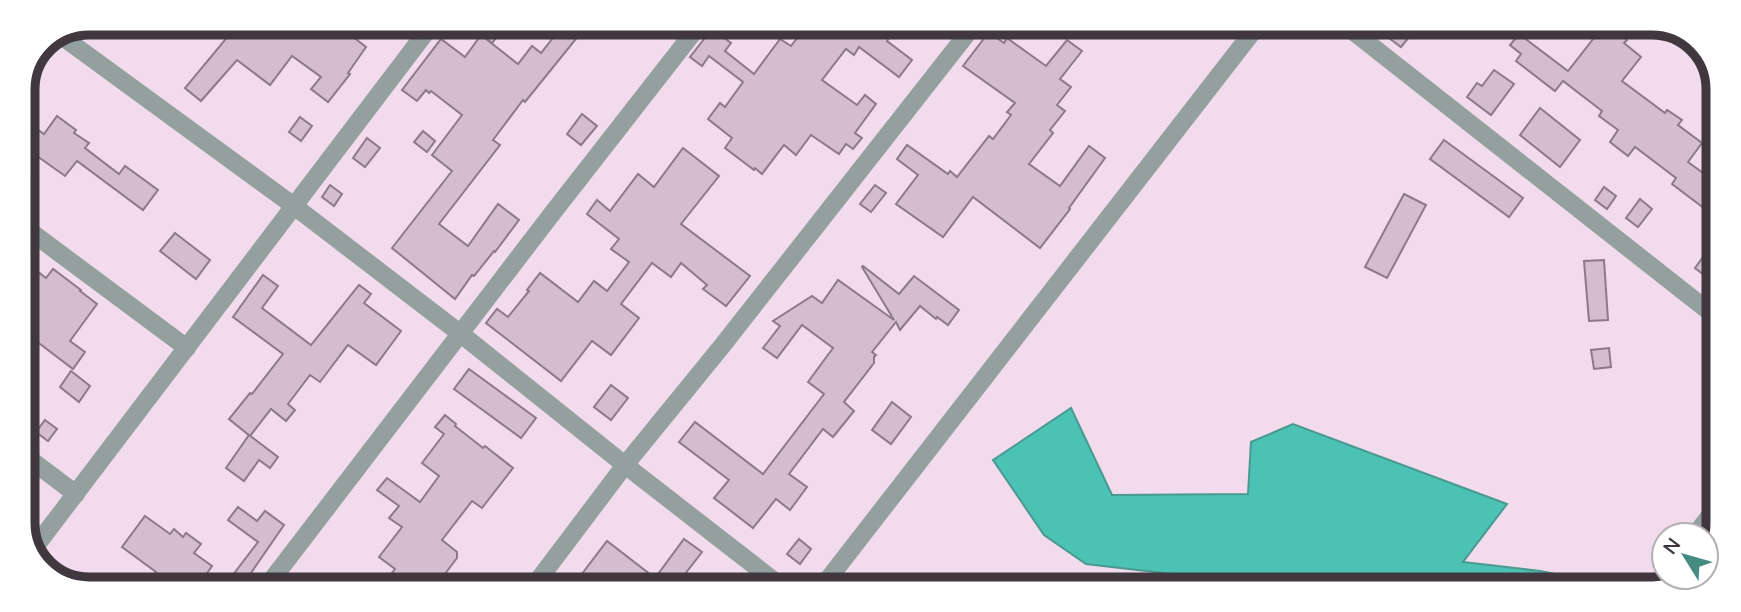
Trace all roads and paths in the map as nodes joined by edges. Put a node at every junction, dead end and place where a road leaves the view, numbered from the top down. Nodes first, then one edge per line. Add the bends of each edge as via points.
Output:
1 (418, 35) edge
2 (691, 35) edge
3 (966, 35) edge
4 (1250, 35) edge
5 (1358, 35) edge
6 (67, 40) edge
7 (294, 206) junction
8 (35, 235) edge
9 (1706, 309) edge
10 (461, 334) junction
11 (187, 348) junction
12 (35, 463) edge
13 (625, 465) junction
14 (76, 494) junction
15 (39, 542) edge
16 (275, 577) edge
17 (541, 577) edge
18 (769, 577) edge
19 (830, 577) edge

1 - 7 street
2 - 10 street
3 - 13 street
4 - 19 street
5 - 9 street
6 - 7 street
7 - 10 street
7 - 11 street
8 - 11 street
10 - 13 street
10 - 16 street
11 - 14 street
12 - 14 street
13 - 17 street
13 - 18 street
14 - 15 street

